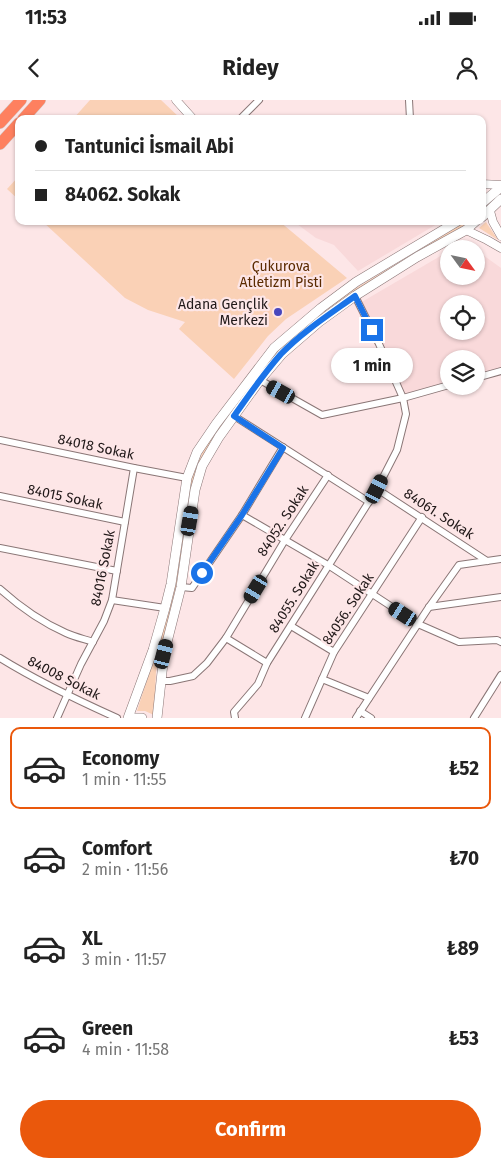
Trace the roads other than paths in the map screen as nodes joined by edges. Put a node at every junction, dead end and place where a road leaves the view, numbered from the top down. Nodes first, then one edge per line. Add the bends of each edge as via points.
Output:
1 (21, 100) edge
2 (40, 100) edge
3 (176, 100) edge
4 (259, 100) edge
5 (409, 100) edge
6 (27, 115) edge
7 (189, 115) edge
8 (244, 115) edge
9 (410, 115) edge
10 (0, 123) edge
11 (15, 127) edge
12 (0, 144) edge
13 (486, 184) edge
14 (501, 186) edge
15 (486, 199) edge
16 (501, 199) edge
17 (486, 214) edge
18 (451, 225) edge
19 (472, 225) edge
20 (466, 230) junction
21 (501, 236) edge
22 (501, 248) edge
23 (355, 296) junction
24 (501, 371) edge
25 (485, 375) edge
26 (260, 380) junction
27 (440, 388) edge
28 (403, 398) junction
29 (234, 416) junction
30 (0, 440) edge
31 (283, 448) junction
32 (134, 468) junction
33 (328, 475) junction
34 (187, 478) junction
35 (377, 489) junction
36 (0, 496) edge
37 (370, 502) junction
38 (242, 515) junction
39 (422, 517) junction
40 (125, 522) junction
41 (285, 540) junction
42 (0, 548) edge
43 (501, 559) edge
44 (487, 561) junction
45 (328, 566) junction
46 (117, 572) junction
47 (181, 587) junction
48 (0, 589) edge
49 (372, 594) junction
50 (501, 597) edge
51 (112, 600) junction
52 (429, 607) junction
53 (165, 608) junction
54 (418, 624) junction
55 (291, 626) junction
56 (226, 638) junction
57 (93, 642) junction
58 (501, 642) edge
59 (334, 652) junction
60 (0, 658) edge
61 (267, 663) junction
62 (501, 677) edge
63 (322, 679) junction
64 (161, 681) junction
65 (66, 695) junction
66 (369, 698) junction
67 (360, 712) junction
68 (56, 718) edge
69 (118, 718) edge
70 (128, 718) edge
71 (134, 718) edge
72 (142, 718) edge
73 (158, 718) edge
74 (235, 718) edge
75 (304, 718) edge
76 (356, 718) edge
77 (371, 718) edge
78 (474, 718) edge

1 - 10 highway
2 - 6 highway
3 - 7 street
4 - 8 street
5 - 9 street
11 - 12 highway
13 - 14 street
14 - 15 main road
16 - 17 main road
17 - 21 street
18 - 34 main road via 356,282 274,348 197,452
19 - 20 main road
20 - 22 street
20 - 23 main road
23 - 26 main road via 282,354
23 - 28 street
24 - 25 street
26 - 28 street via 322,415
26 - 29 main road
27 - 28 street
28 - 35 street, 84055. Sokak via 406,414 397,450
29 - 31 street
29 - 47 main road via 202,466 195,490
30 - 32 street, 84018 Sokak
31 - 33 street
31 - 38 street
32 - 34 street, 84018 Sokak
32 - 40 street, 84016 Sokak
33 - 37 street
33 - 41 street, 84052. Sokak
34 - 53 main road
35 - 37 street, 84055. Sokak
35 - 39 street, 84061. Sokak
36 - 40 street, 84015 Sokak
37 - 45 street, 84055. Sokak
38 - 41 street
38 - 47 street via 192,588
39 - 44 street, 84061. Sokak
39 - 49 street, 84056. Sokak
40 - 46 street, 84016 Sokak
41 - 45 street
41 - 56 street, 84052. Sokak
42 - 46 street
43 - 44 street
44 - 52 street via 459,565
45 - 49 street
45 - 55 street, 84055. Sokak
46 - 51 street, 84016 Sokak
47 - 64 main road via 164,654
48 - 57 street via 40,620 67,634
49 - 54 street
49 - 59 street, 84056. Sokak
50 - 52 street
51 - 53 street
51 - 57 street, 84016 Sokak
52 - 54 street
53 - 70 main road
54 - 58 street via 459,642
54 - 66 street
55 - 59 street
55 - 61 street, 84055. Sokak
56 - 61 street
56 - 64 street, 84052. Sokak via 193,676
57 - 65 street, 84016 Sokak
59 - 63 street, 84056. Sokak
60 - 65 street, 84008 Sokak
61 - 74 street, 84055. Sokak via 258,684 234,712
62 - 78 street
63 - 66 street
63 - 75 street, 84056. Sokak
64 - 73 main road
65 - 68 street, 84016 Sokak
65 - 69 street, 84008 Sokak
66 - 67 street
67 - 76 street
67 - 77 street
71 - 72 main road

